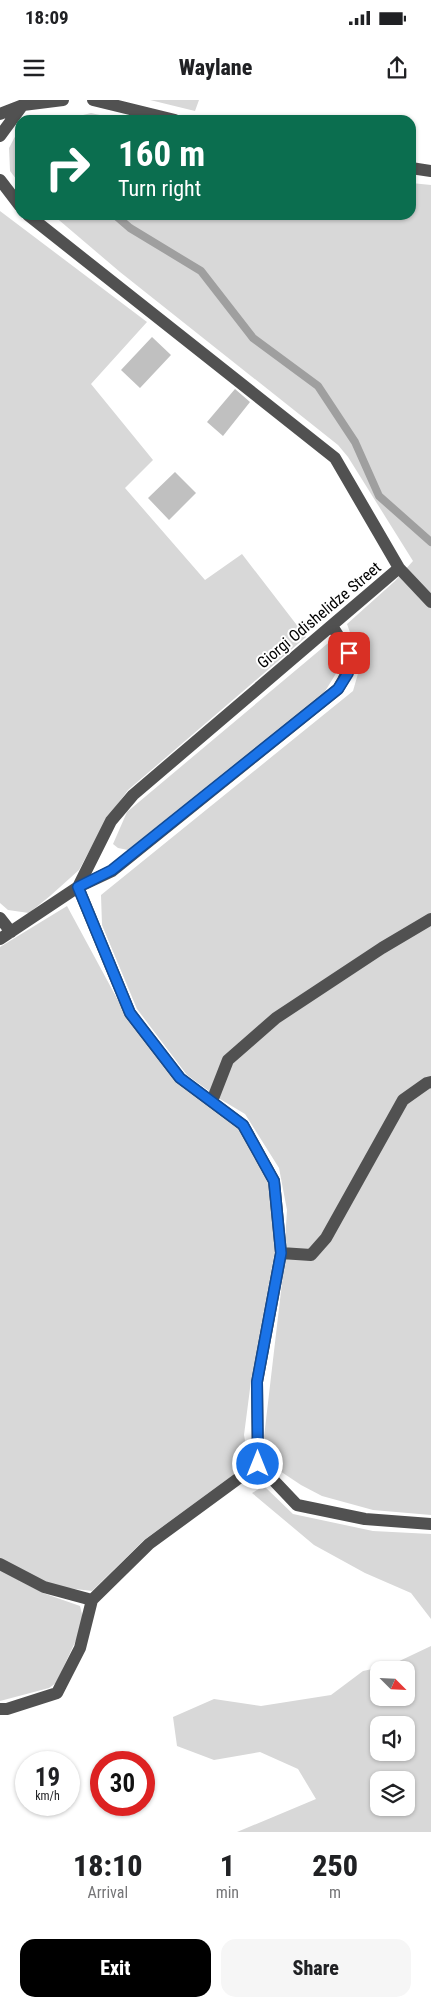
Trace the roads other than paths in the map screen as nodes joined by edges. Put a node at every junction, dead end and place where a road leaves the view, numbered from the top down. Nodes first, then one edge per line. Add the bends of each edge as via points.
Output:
1 (63, 100) edge
2 (93, 100) edge
3 (23, 106) junction
4 (0, 114) edge
5 (16, 115) edge
6 (154, 115) edge
7 (15, 116) edge
8 (0, 136) edge
9 (416, 169) edge
10 (431, 171) edge
11 (0, 180) edge
12 (0, 194) edge
13 (15, 200) edge
14 (15, 204) edge
15 (34, 220) edge
16 (400, 568) junction
17 (431, 602) edge
18 (332, 626) junction
19 (78, 887) junction
20 (0, 918) edge
21 (431, 919) edge
22 (5, 936) edge
23 (431, 1082) edge
24 (212, 1102) junction
25 (281, 1253) junction
26 (258, 1464) junction
27 (431, 1524) edge
28 (0, 1564) edge
29 (92, 1600) junction
30 (0, 1709) edge

1 - 3 street
2 - 6 street
3 - 4 street
3 - 5 street
7 - 8 street
9 - 10 street
11 - 13 street
12 - 14 street
15 - 16 street, Giorgi Odishelidze Street via 335,458
16 - 17 street
16 - 18 street, Giorgi Odishelidze Street
18 - 19 street, Giorgi Odishelidze Street via 133,795 111,821
18 - 19 street via 349,653 348,673 338,689 112,870
19 - 22 street, Giorgi Odishelidze Street
19 - 24 street via 130,1013 180,1078
20 - 22 street
21 - 24 street via 276,1018 228,1060
23 - 25 street via 403,1100 326,1238 311,1255
24 - 25 street via 243,1125 274,1181
25 - 26 street via 257,1382
26 - 27 street via 297,1505 365,1519
26 - 29 street via 149,1544
28 - 29 street via 44,1587
29 - 30 street via 80,1648 57,1693

